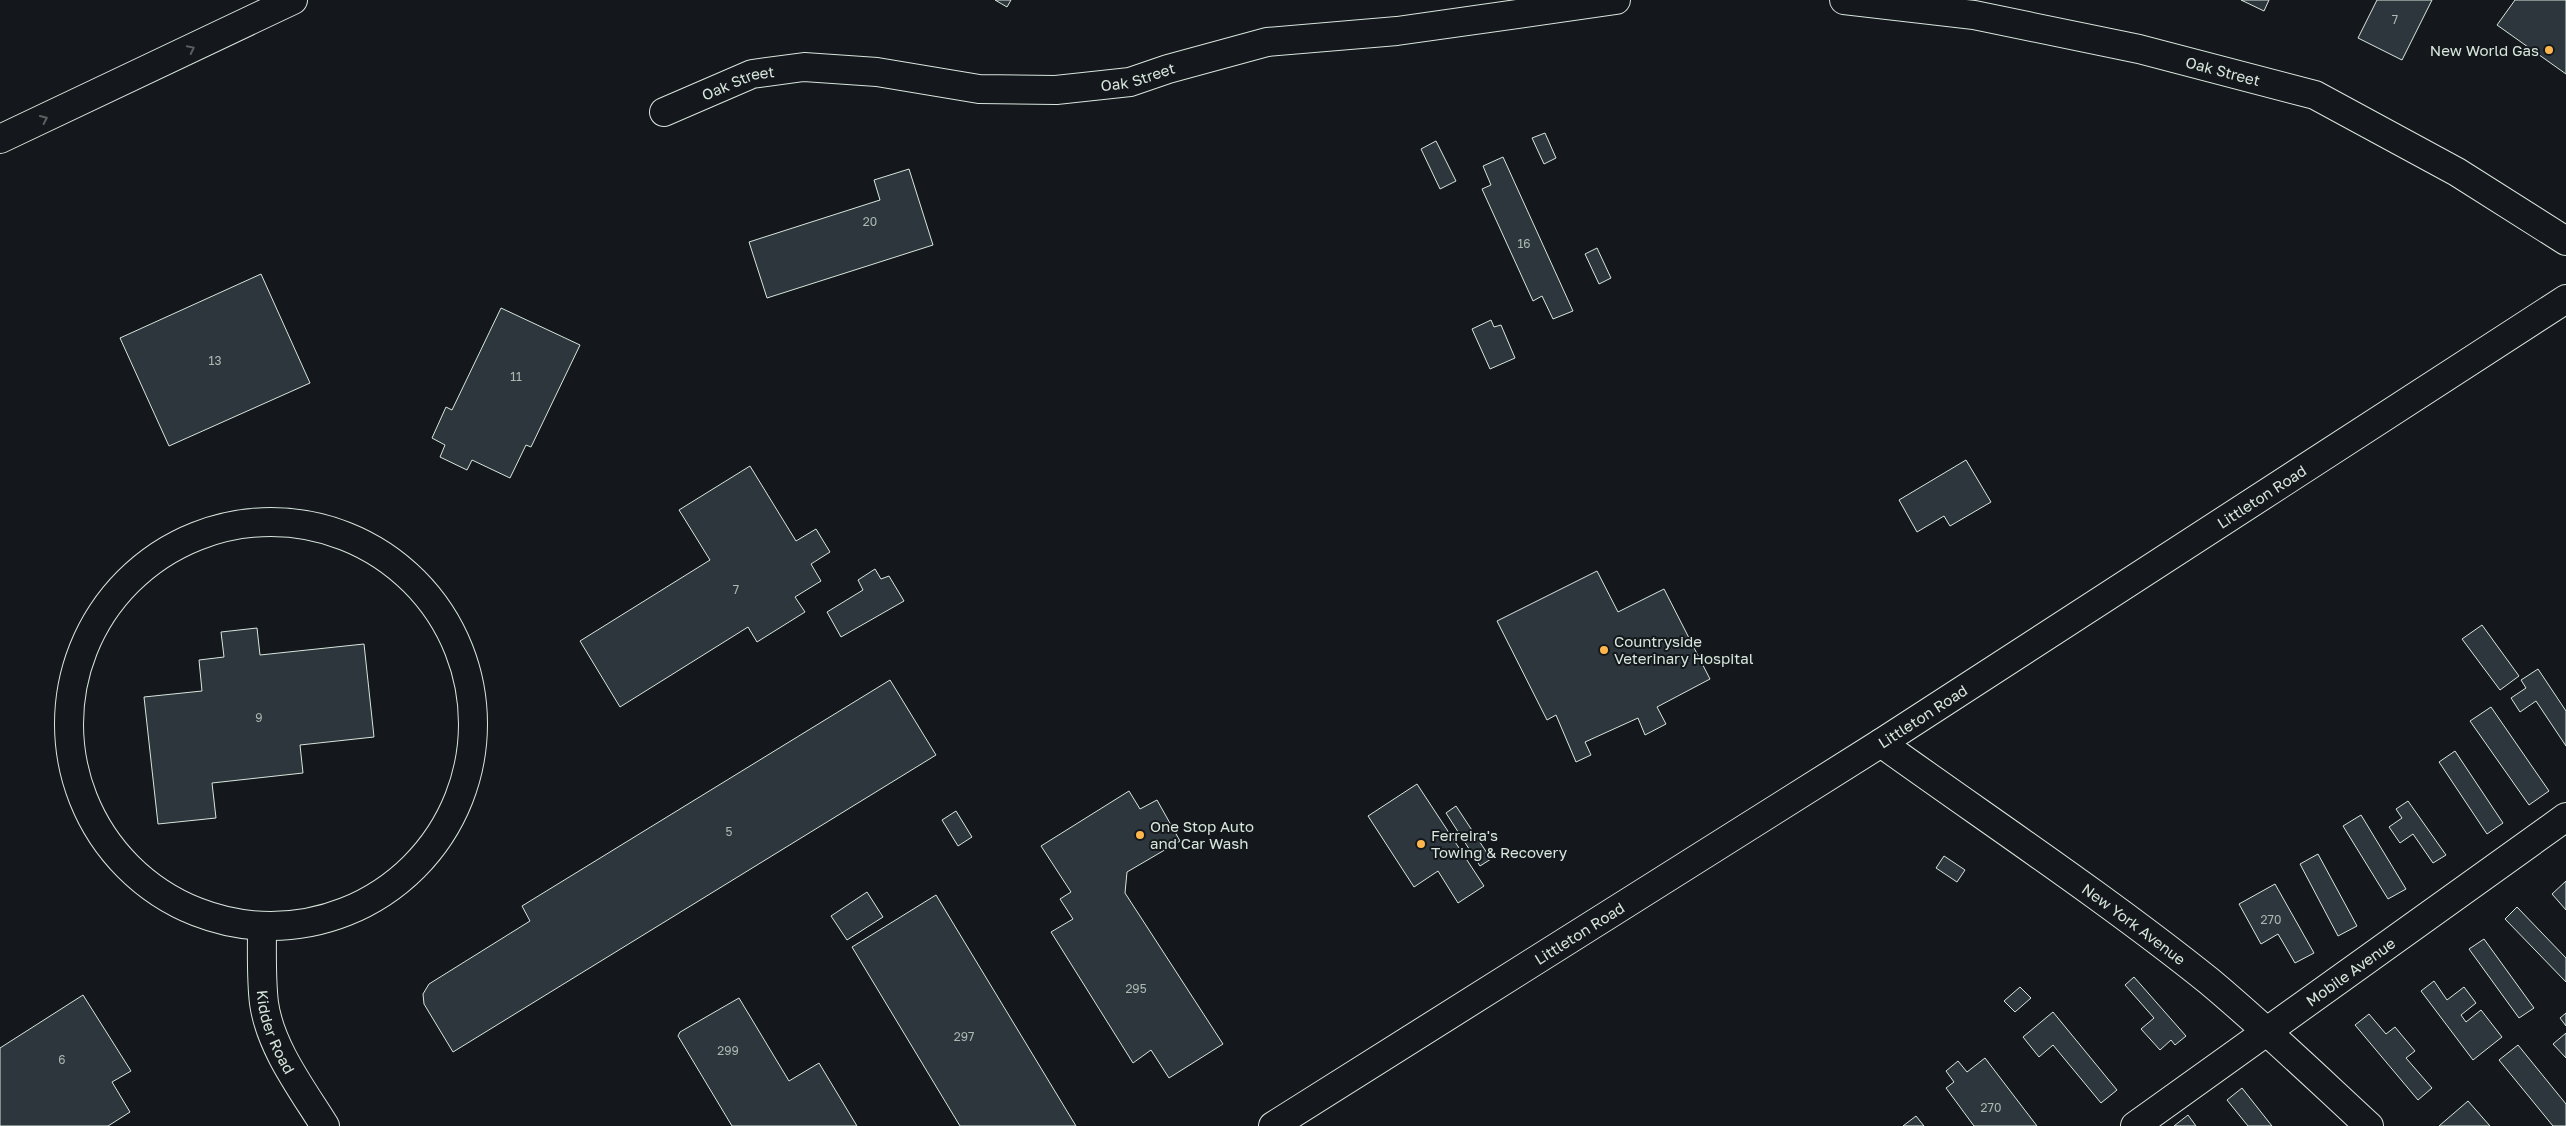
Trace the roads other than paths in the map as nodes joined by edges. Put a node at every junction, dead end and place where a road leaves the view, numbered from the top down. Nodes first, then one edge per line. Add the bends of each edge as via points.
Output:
1 (293, 0) edge
2 (1616, 0) edge
3 (1844, 0) edge
4 (664, 112) dead end
5 (0, 140) edge
6 (2566, 241) edge
7 (2566, 299) edge
8 (1882, 743) junction
9 (2566, 817) edge
10 (262, 926) junction
11 (2267, 1031) junction
12 (324, 1126) edge
13 (1273, 1126) edge
14 (2134, 1126) edge
15 (2368, 1126) edge

5 -> 1 main road
2 - 4 main road, Oak Street via 1397,31 1267,42 1130,82 1056,90 978,89 877,72 804,67 752,74
3 - 6 main road, Oak Street via 1974,15 2139,48 2315,95 2457,172
7 - 8 main road, Littleton Road
8 - 11 main road, New York Avenue via 2149,935
8 - 13 main road, Littleton Road
9 - 11 main road, Mobile Avenue
10 - 10 main road via 320,920 348,911 382,893 419,862 437,840 461,793 473,731 467,673 457,646 427,596 406,575 370,548 335,533 298,524 260,522 223,528 187,540 154,559 125,583 101,613 84,646 72,682 68,720 70,757 80,794 101,838 118,858 146,884 178,904 205,916
10 - 12 main road, Kidder Road via 264,1004 273,1035
11 - 14 main road, Mobile Avenue
11 - 15 main road, New York Avenue

